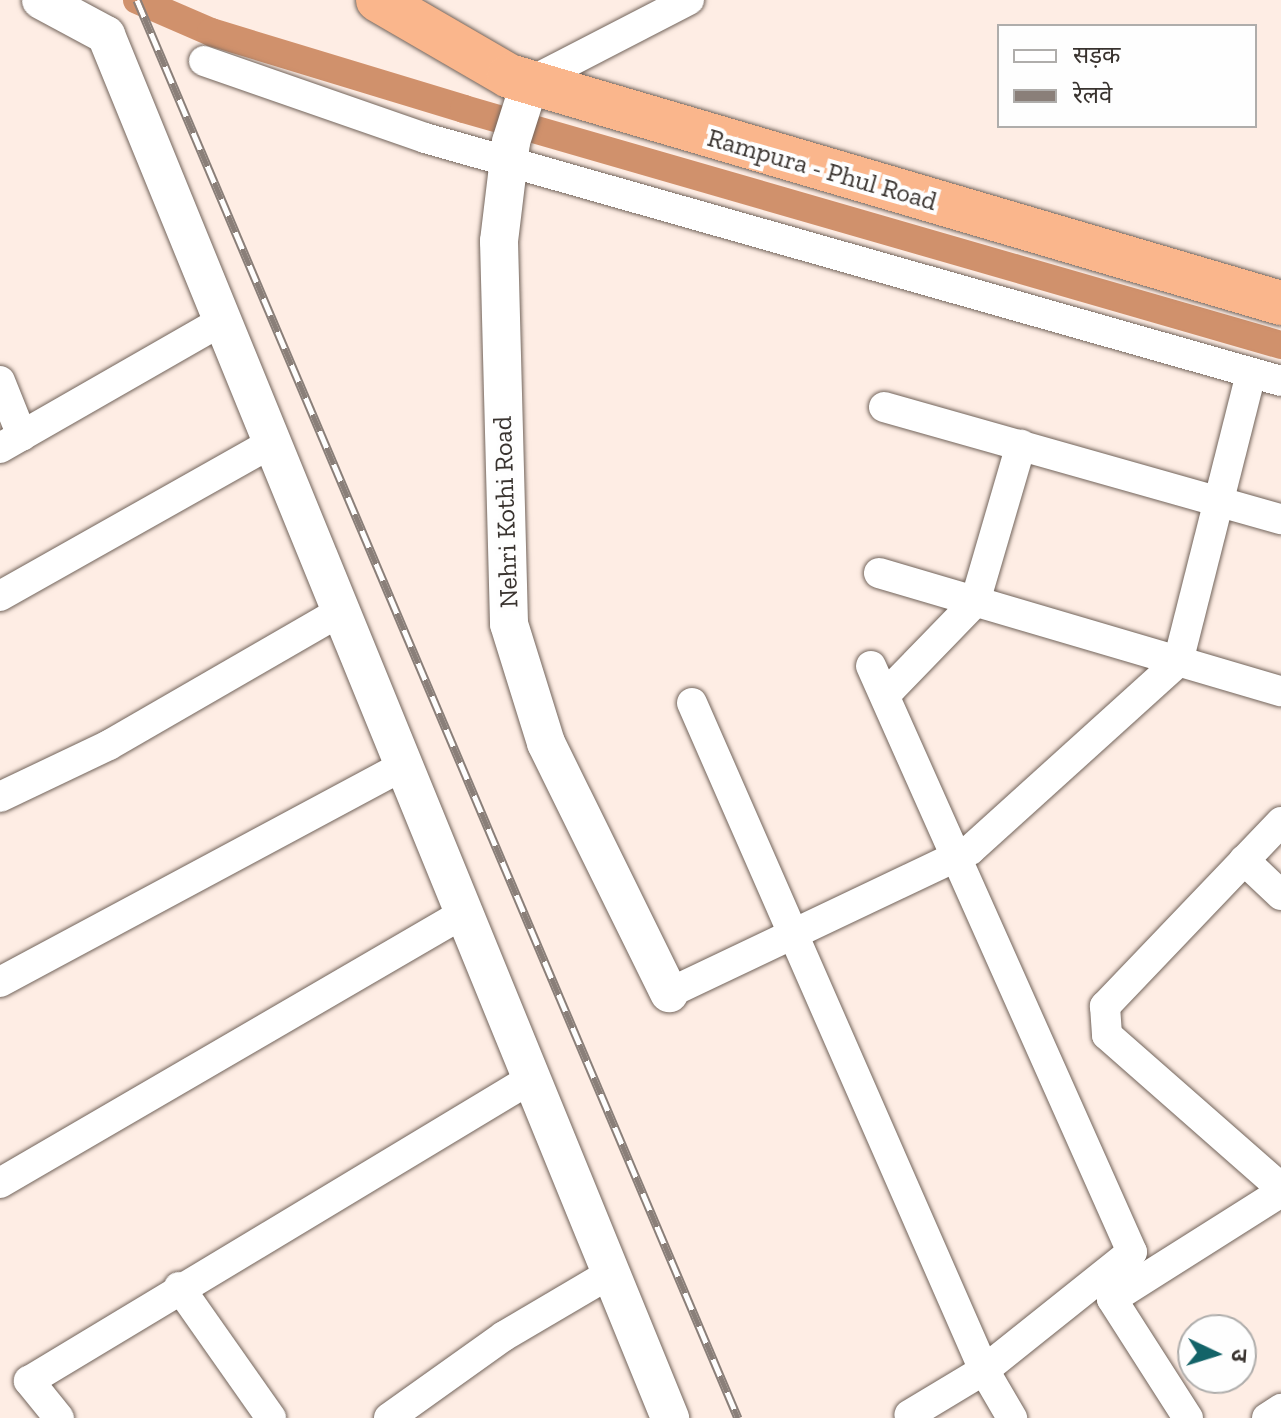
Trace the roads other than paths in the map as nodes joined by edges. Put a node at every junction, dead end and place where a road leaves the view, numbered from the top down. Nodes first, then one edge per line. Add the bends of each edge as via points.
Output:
1 (41, 0) edge
2 (378, 0) edge
3 (689, 0) edge
4 (204, 61) dead end
5 (526, 94) junction
6 (510, 150) junction
7 (1281, 303) edge
8 (222, 321) junction
9 (1251, 373) junction
10 (0, 381) edge
11 (1281, 381) edge
12 (884, 407) dead end
13 (11, 442) edge
14 (272, 443) junction
15 (1021, 445) junction
16 (1216, 500) junction
17 (1281, 519) edge
18 (879, 573) dead end
19 (0, 596) edge
20 (975, 602) junction
21 (341, 611) junction
22 (1178, 662) junction
23 (871, 666) dead end
24 (1281, 691) edge
25 (885, 695) junction
26 (692, 703) dead end
27 (404, 765) junction
28 (0, 797) edge
29 (1281, 822) edge
30 (956, 856) junction
31 (1244, 860) junction
32 (1281, 895) edge
33 (464, 913) junction
34 (793, 933) junction
35 (0, 982) edge
36 (669, 993) joint
37 (532, 1078) junction
38 (0, 1183) edge
39 (1281, 1190) edge
40 (611, 1273) junction
41 (179, 1287) junction
42 (984, 1370) junction
43 (1281, 1409) edge
44 (909, 1415) dead end
45 (59, 1418) edge
46 (271, 1418) edge
47 (389, 1418) edge
48 (670, 1418) edge
49 (1012, 1418) edge
50 (1188, 1418) edge
51 (1267, 1418) edge

1 - 8 street via 106,35
2 - 5 highway, Rampura - Phul Road
3 - 5 street
4 - 6 street via 425,138
5 - 6 street, Nehri Kothi Road
5 - 7 highway, Rampura - Phul Road
6 - 9 street
6 - 36 street, Nehri Kothi Road via 499,241 502,570 509,624 546,743
8 - 13 street
8 - 14 street
9 - 11 street
9 - 16 street
10 - 13 street
12 - 15 street
14 - 19 street
14 - 21 street
15 - 16 street
15 - 20 street
16 - 17 street
16 - 22 street
18 - 20 street
20 - 22 street
20 - 25 street
21 - 27 street
21 - 28 street via 109,745
22 - 24 street
22 - 30 street
23 - 25 street
25 - 30 street
26 - 34 street
27 - 33 street
27 - 35 street
29 - 31 street
30 - 34 street
30 - 42 street via 1132,1252
31 - 32 street
31 - 39 street via 1105,1006 1107,1035
33 - 37 street
33 - 38 street
34 - 36 street
34 - 42 street
37 - 40 street
37 - 41 street
39 - 50 street via 1112,1299
40 - 47 street via 504,1336
40 - 48 street
41 - 45 street via 29,1381
41 - 46 street
42 - 44 street
42 - 49 street
43 - 51 street

